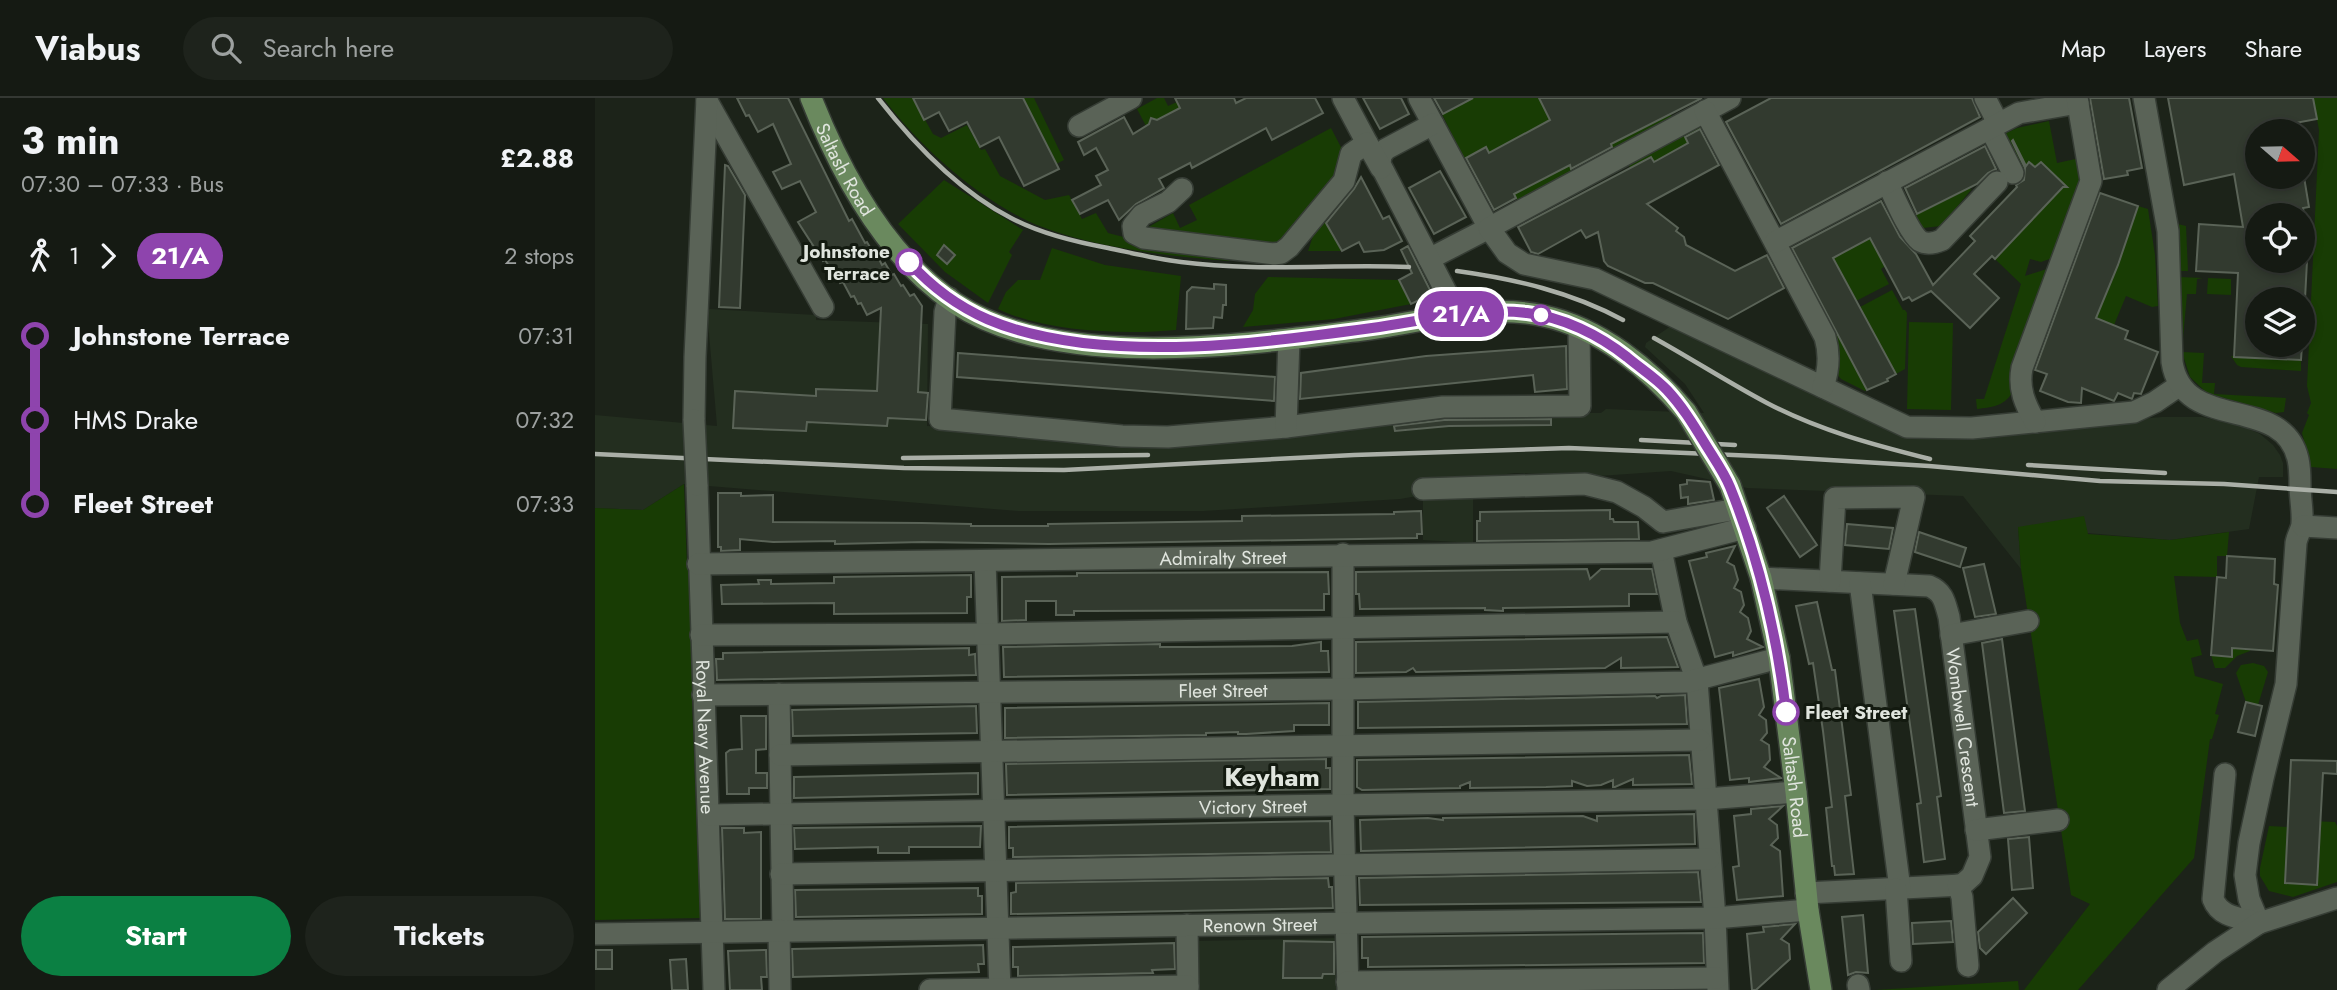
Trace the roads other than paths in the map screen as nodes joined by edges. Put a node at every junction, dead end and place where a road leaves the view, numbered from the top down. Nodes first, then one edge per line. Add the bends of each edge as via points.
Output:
1 (811, 98) edge
2 (1131, 98) edge
3 (1343, 98) edge
4 (1419, 98) edge
5 (1730, 98) edge
6 (1985, 98) edge
7 (2144, 98) edge
8 (707, 99) edge
9 (2078, 100) edge
10 (1705, 111) junction
11 (1433, 124) junction
12 (1079, 126) dead end
13 (1994, 126) junction
14 (1367, 143) junction
15 (1381, 168) junction
16 (1887, 182) junction
17 (1182, 189) dead end
18 (1489, 228) junction
19 (1775, 242) junction
20 (1429, 259) junction
21 (949, 299) junction
22 (823, 307) dead end
23 (1458, 315) junction
24 (1579, 329) junction
25 (1289, 339) junction
26 (2181, 385) junction
27 (1823, 387) junction
28 (2035, 422) junction
29 (1286, 427) junction
30 (1423, 489) dead end
31 (1741, 519) junction
32 (2302, 526) junction
33 (2337, 528) edge
34 (1661, 550) junction
35 (1343, 554) junction
36 (985, 561) junction
37 (698, 564) junction
38 (1761, 578) junction
39 (1830, 581) junction
40 (1860, 583) junction
41 (1894, 584) junction
42 (2028, 621) dead end
43 (1676, 622) junction
44 (1343, 627) junction
45 (987, 634) junction
46 (701, 635) junction
47 (1951, 635) junction
48 (1779, 658) junction
49 (1696, 681) junction
50 (1343, 689) junction
51 (989, 691) junction
52 (779, 694) junction
53 (703, 695) junction
54 (1700, 740) junction
55 (1343, 747) junction
56 (992, 750) junction
57 (780, 755) junction
58 (2225, 774) dead end
59 (1797, 793) junction
60 (1706, 799) junction
61 (1343, 806) junction
62 (994, 811) junction
63 (781, 814) junction
64 (709, 815) junction
65 (2058, 820) dead end
66 (1976, 830) junction
67 (1709, 859) junction
68 (1345, 865) junction
69 (996, 871) junction
70 (781, 874) junction
71 (1958, 885) junction
72 (1898, 889) junction
73 (2337, 898) edge
74 (1807, 902) junction
75 (1715, 918) junction
76 (1346, 923) junction
77 (2259, 923) junction
78 (1187, 925) junction
79 (998, 927) junction
80 (781, 930) junction
81 (712, 932) junction
82 (595, 934) edge
83 (1901, 961) dead end
84 (1968, 966) dead end
85 (1718, 984) edge
86 (1348, 986) edge
87 (1188, 988) edge
88 (714, 990) edge
89 (780, 990) edge
90 (930, 990) edge
91 (1000, 990) edge
92 (1821, 990) edge
93 (2168, 990) edge

1 - 21 main road, Saltash Road via 843,169 870,212 896,248
2 - 12 street
3 - 14 street
4 - 11 street
5 - 10 street
6 - 13 street
7 - 26 street via 2168,231 2172,362
8 - 22 street
8 - 37 street, Royal Navy Avenue, bridge via 695,357 688,410 697,485
9 - 13 street via 2019,113
9 - 28 street via 2091,181 2022,368 2022,394
10 - 18 street
10 - 19 street
11 - 15 street via 1385,149
11 - 18 street
13 - 16 street
13 - 16 street via 2005,177 1942,240 1930,244 1916,237
14 - 15 street
14 - 17 street via 1351,154 1344,181 1281,253 1144,238 1134,233 1139,218
15 - 20 street
16 - 19 street
18 - 20 street
18 - 27 street via 1507,253 1524,264 1595,279
19 - 27 street via 1829,349
20 - 23 street
21 - 25 main road, Saltash Road via 989,322 1072,342 1190,347
21 - 29 street via 940,419 1122,436 1168,437
23 - 24 main road, Saltash Road via 1527,313
23 - 25 main road, Saltash Road
24 - 29 street via 1580,406 1443,407
24 - 31 main road, Saltash Road, bridge via 1612,346 1666,388 1730,485
25 - 29 street
26 - 28 street via 2134,412
26 - 32 street via 2206,406 2265,421 2290,440 2300,470
27 - 28 street via 1907,427 1952,429
30 - 31 street via 1585,484 1617,492 1663,522
31 - 34 street, Admiralty Street
31 - 38 main road, Saltash Road
32 - 33 street
32 - 77 street via 2296,543 2286,684 2245,875
34 - 35 street, Admiralty Street
34 - 43 street
35 - 36 street, Admiralty Street
35 - 44 street
36 - 37 street, Admiralty Street
36 - 45 street
37 - 46 street, Royal Navy Avenue
38 - 39 street, Wombwell Crescent
38 - 48 main road, Saltash Road
39 - 40 street, Wombwell Crescent
39 - 41 street via 1835,498 1914,497
40 - 41 street, Wombwell Crescent
40 - 72 street
41 - 47 street, Wombwell Crescent via 1937,589 1943,596
42 - 47 street
43 - 44 street
43 - 49 street
44 - 45 street
44 - 50 street
45 - 46 street
45 - 51 street
46 - 53 street, Royal Navy Avenue
47 - 66 street, Wombwell Crescent
48 - 49 street, Fleet Street
48 - 59 main road, Saltash Road
49 - 50 street, Fleet Street
49 - 54 street
50 - 51 street, Fleet Street
50 - 55 street
51 - 52 street, Fleet Street
51 - 56 street
52 - 53 street, Fleet Street
52 - 57 street
53 - 64 street, Royal Navy Avenue
54 - 55 street
54 - 60 street
55 - 56 street
55 - 61 street
56 - 57 street
56 - 62 street
57 - 63 street
58 - 77 street via 2213,899 2225,914
59 - 60 street, Victory Street
59 - 74 main road, Saltash Road
60 - 61 street, Victory Street
60 - 67 street
61 - 62 street, Victory Street
61 - 68 street
62 - 63 street, Victory Street
62 - 69 street
63 - 64 street, Victory Street
63 - 70 street
64 - 81 street, Royal Navy Avenue
65 - 66 street
66 - 71 street, Wombwell Crescent via 1980,857 1972,876
67 - 68 street
67 - 75 street
68 - 69 street
68 - 76 street
69 - 70 street
69 - 79 street
70 - 80 street
71 - 72 street
71 - 84 street
72 - 74 street
72 - 83 street
73 - 77 street
74 - 75 street, Renown Street
74 - 92 main road, Saltash Road
75 - 76 street, Renown Street
75 - 85 street
76 - 78 street, Renown Street
76 - 86 street
77 - 93 street
78 - 79 street, Renown Street
78 - 87 street
79 - 80 street, Renown Street
79 - 91 street
80 - 81 street, Renown Street
80 - 89 street
81 - 82 street, Renown Street
81 - 88 street, Royal Navy Avenue
85 - 86 street
87 - 91 street
90 - 91 street

